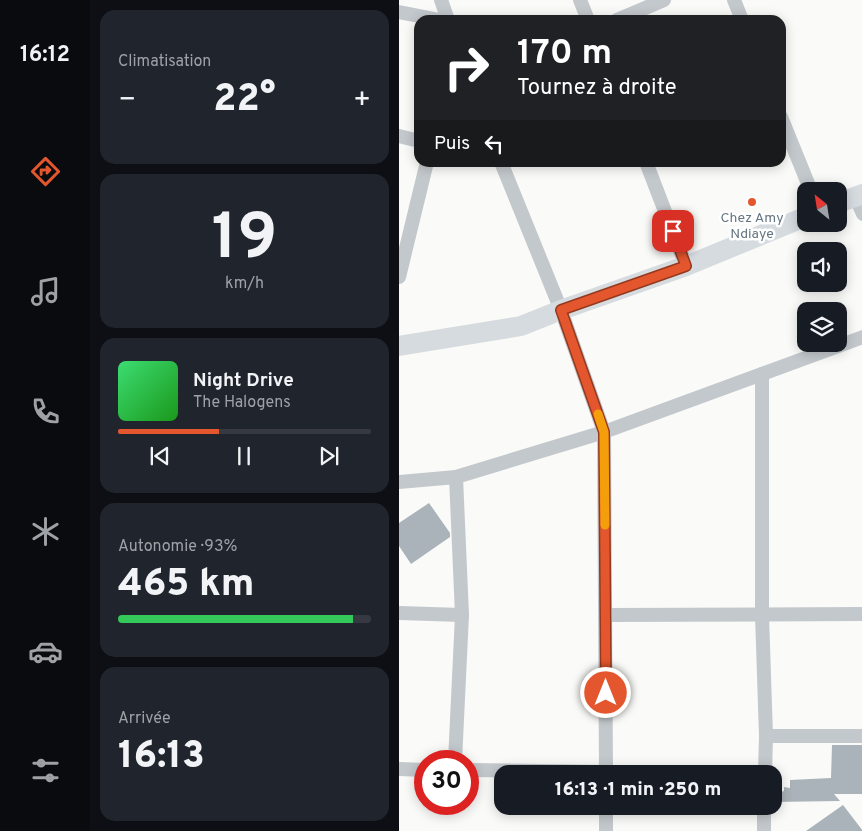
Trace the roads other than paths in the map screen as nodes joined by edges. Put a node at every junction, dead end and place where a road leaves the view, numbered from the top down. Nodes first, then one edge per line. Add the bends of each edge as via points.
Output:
1 (441, 0) edge
2 (580, 0) edge
3 (664, 0) edge
4 (734, 0) edge
5 (399, 12) edge
6 (414, 15) edge
7 (446, 15) edge
8 (586, 15) edge
9 (629, 15) edge
10 (740, 15) edge
11 (786, 129) edge
12 (399, 136) edge
13 (414, 140) edge
14 (426, 167) edge
15 (503, 167) edge
16 (647, 167) edge
17 (807, 182) edge
18 (797, 220) edge
19 (686, 266) junction
20 (399, 278) edge
21 (561, 310) junction
22 (862, 337) edge
23 (399, 346) edge
24 (762, 374) junction
25 (604, 432) junction
26 (456, 478) junction
27 (399, 482) edge
28 (399, 613) edge
29 (862, 614) edge
30 (463, 615) junction
31 (606, 615) junction
32 (762, 615) junction
33 (766, 736) junction
34 (862, 736) edge
35 (456, 750) edge
36 (607, 765) edge
37 (765, 765) edge
38 (399, 769) edge
39 (414, 770) edge
40 (479, 770) edge
41 (494, 771) edge
42 (607, 815) edge
43 (764, 815) edge
44 (607, 831) edge
45 (764, 831) edge

1 - 7 street
2 - 8 street
3 - 9 street
4 - 10 street
5 - 6 street
11 - 17 street
12 - 13 street
14 - 20 street
15 - 21 street
16 - 19 street
18 - 19 main road
19 - 21 main road
21 - 23 main road via 521,326
21 - 25 street
22 - 24 street
24 - 25 street
24 - 32 street
25 - 26 street
25 - 31 street
26 - 27 street
26 - 30 street
28 - 30 street
29 - 32 street
30 - 35 street
31 - 32 street
31 - 36 street
32 - 33 street
33 - 34 street
33 - 37 street
38 - 39 street
40 - 41 street
42 - 44 street
43 - 45 street

